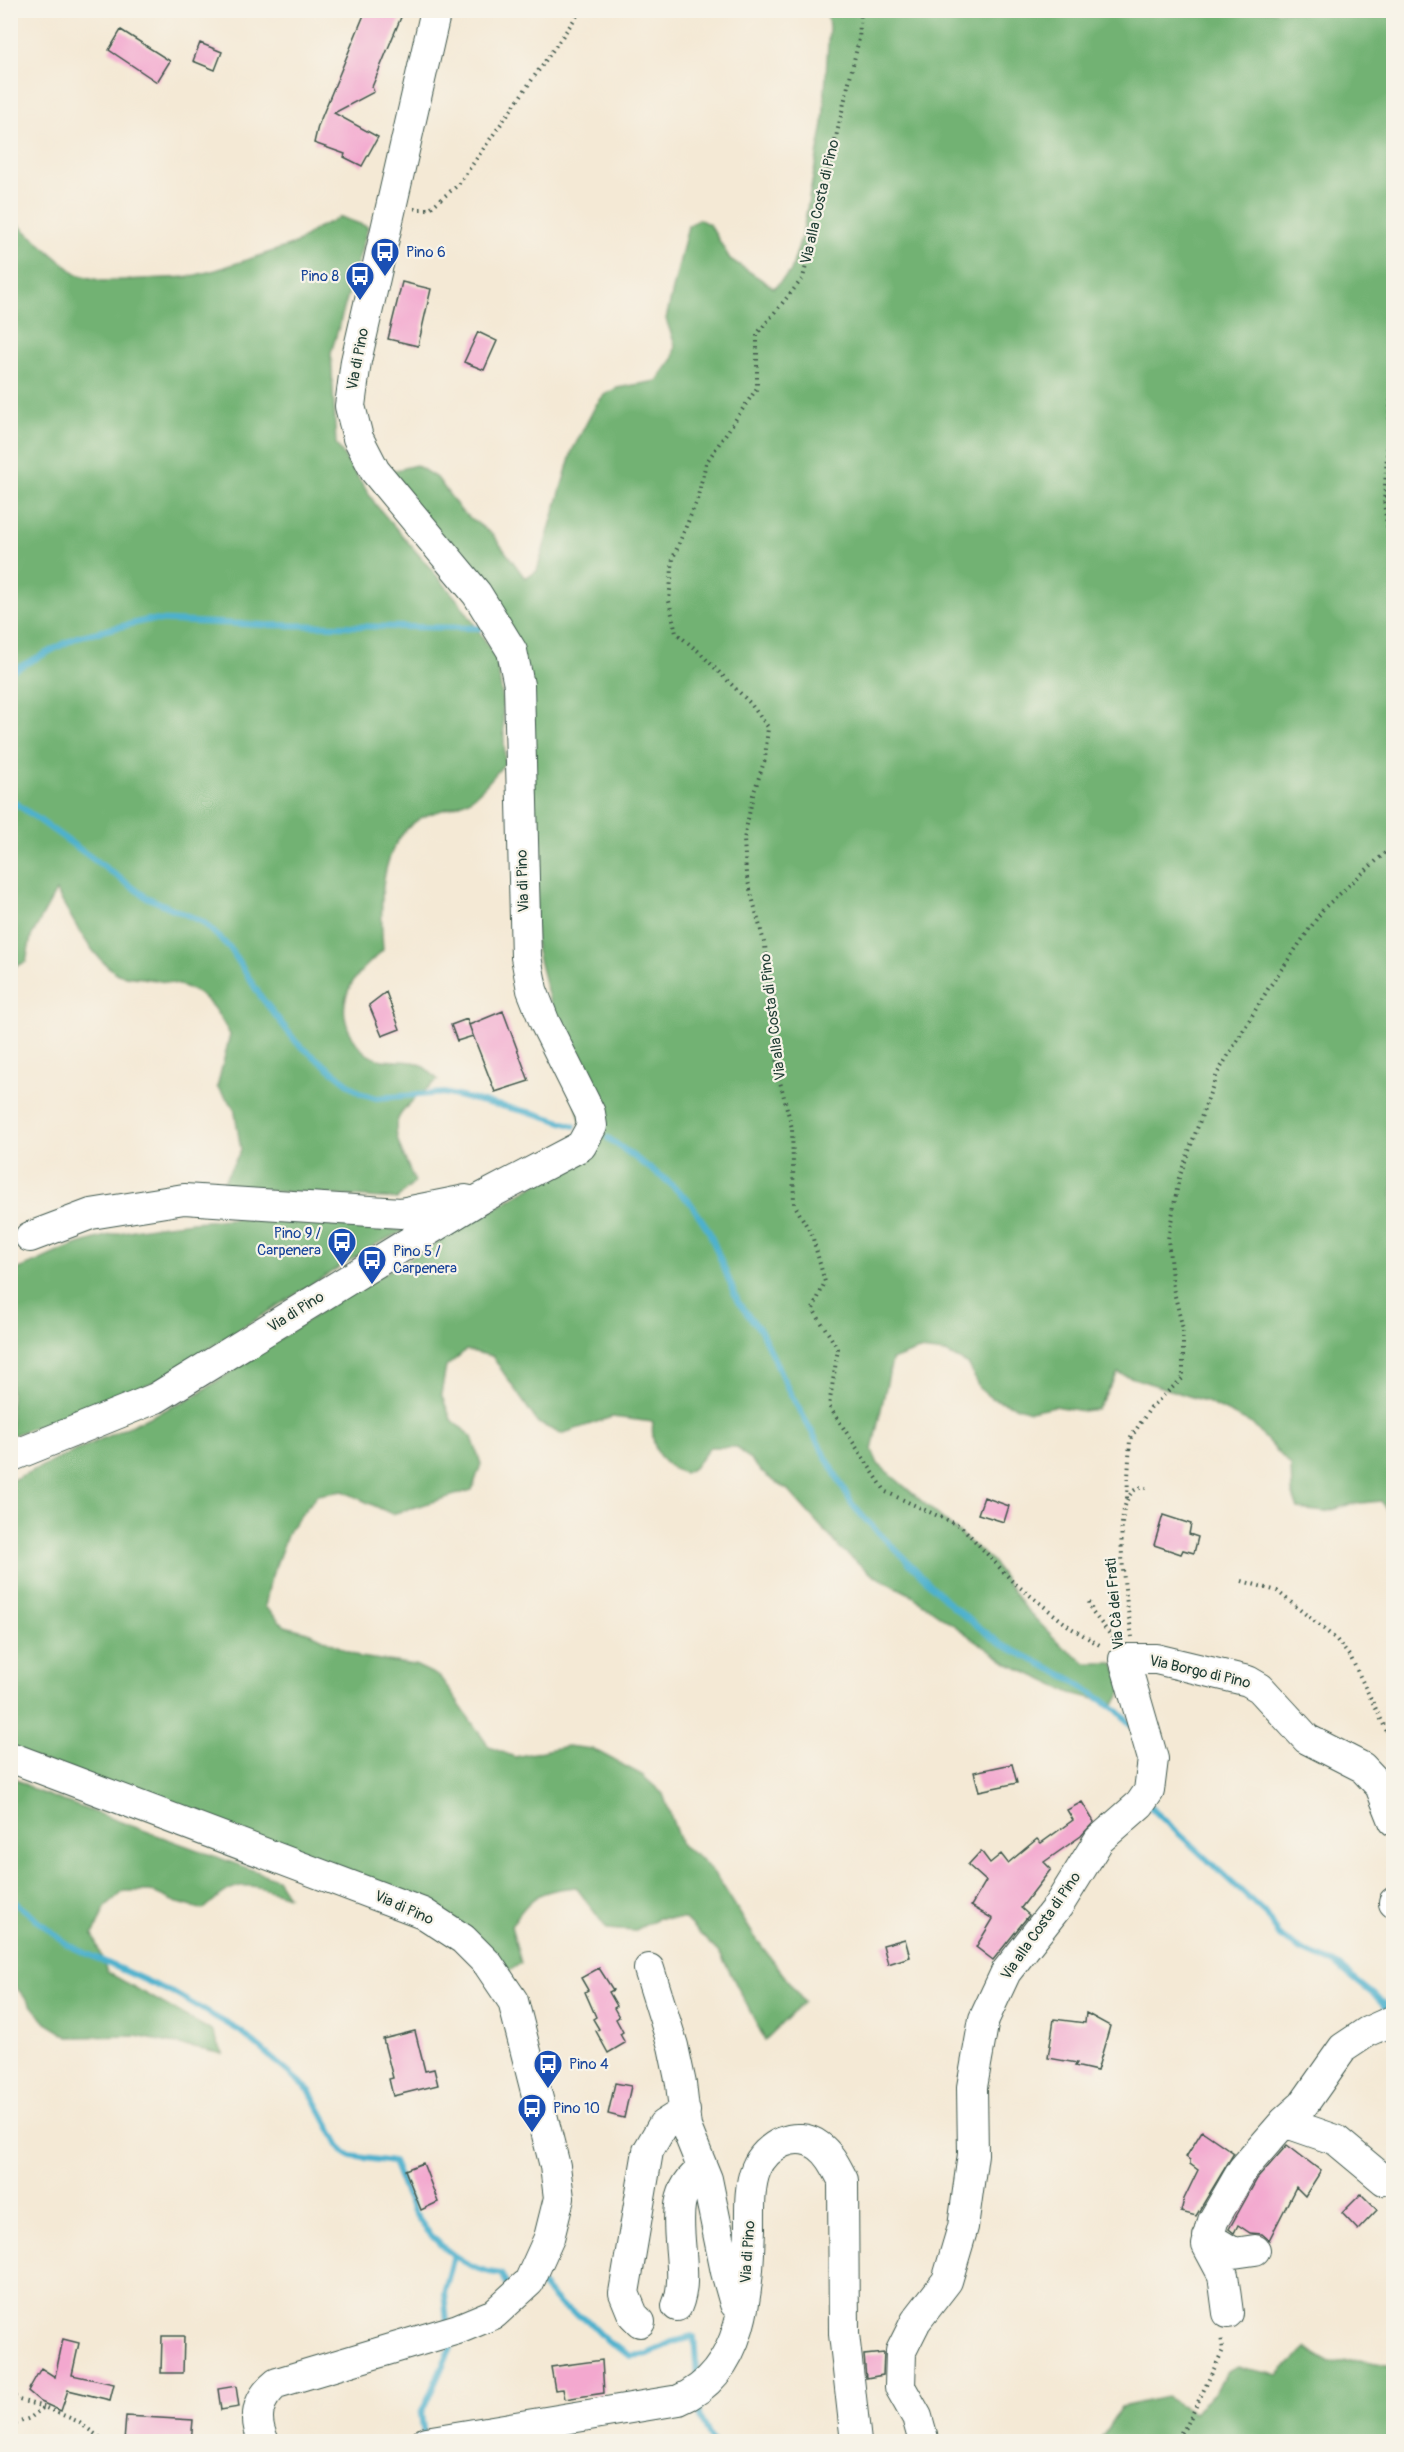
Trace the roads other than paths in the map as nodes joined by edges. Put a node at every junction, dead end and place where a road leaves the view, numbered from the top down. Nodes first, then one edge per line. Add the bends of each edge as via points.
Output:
1 (436, 10) edge
2 (478, 1200) junction
3 (30, 1237) dead end
4 (10, 1457) edge
5 (1124, 1659) joint
6 (10, 1756) edge
7 (1394, 1821) edge
8 (649, 1969) dead end
9 (1394, 2020) edge
10 (684, 2111) junction
11 (1284, 2122) junction
12 (702, 2170) junction
13 (1394, 2176) edge
14 (1208, 2237) junction
15 (1255, 2250) dead end
16 (677, 2306) dead end
17 (743, 2312) junction
18 (1224, 2321) road end
19 (640, 2322) dead end
20 (264, 2442) edge
21 (426, 2442) edge
22 (856, 2442) edge
23 (924, 2442) edge

1 - 2 street, Via di Pino via 356,361 350,406 358,438 375,471 477,594 512,651 519,685 526,957 532,990 581,1091 592,1125 574,1151
2 - 3 street via 459,1200 402,1213 184,1199 92,1214
2 - 4 street, Via di Pino via 156,1398
5 - 7 street, Via Borgo di Pino via 1156,1659 1248,1681 1260,1688 1307,1739 1362,1767 1380,1786
5 - 23 street, Via alla Costa di Pino via 1153,1759 1149,1791 1099,1840 1058,1906 1006,1972 984,2019 972,2087 973,2154 963,2227 947,2281 916,2321 901,2351 900,2387 917,2417
6 - 20 street, Via di Pino via 423,1913 463,1939 488,1964 513,2001 555,2166 559,2198 549,2238 529,2282 494,2314 467,2325 277,2383 267,2391 257,2416
8 - 10 street via 673,2046
9 - 11 street via 1343,2048 1303,2105
10 - 12 street
10 - 19 street via 663,2125 648,2151 624,2293
11 - 13 street via 1335,2140 1384,2180
11 - 14 street via 1243,2169
12 - 16 street via 684,2185 681,2197 683,2292
12 - 17 street via 713,2200 735,2304
14 - 15 street via 1234,2253
14 - 18 street via 1207,2245 1223,2275
17 - 21 street, Via di Pino via 729,2354 716,2372 696,2392 679,2400
17 - 22 street, Via di Pino via 755,2170 768,2148 803,2139 818,2145 833,2160 843,2180 844,2334

